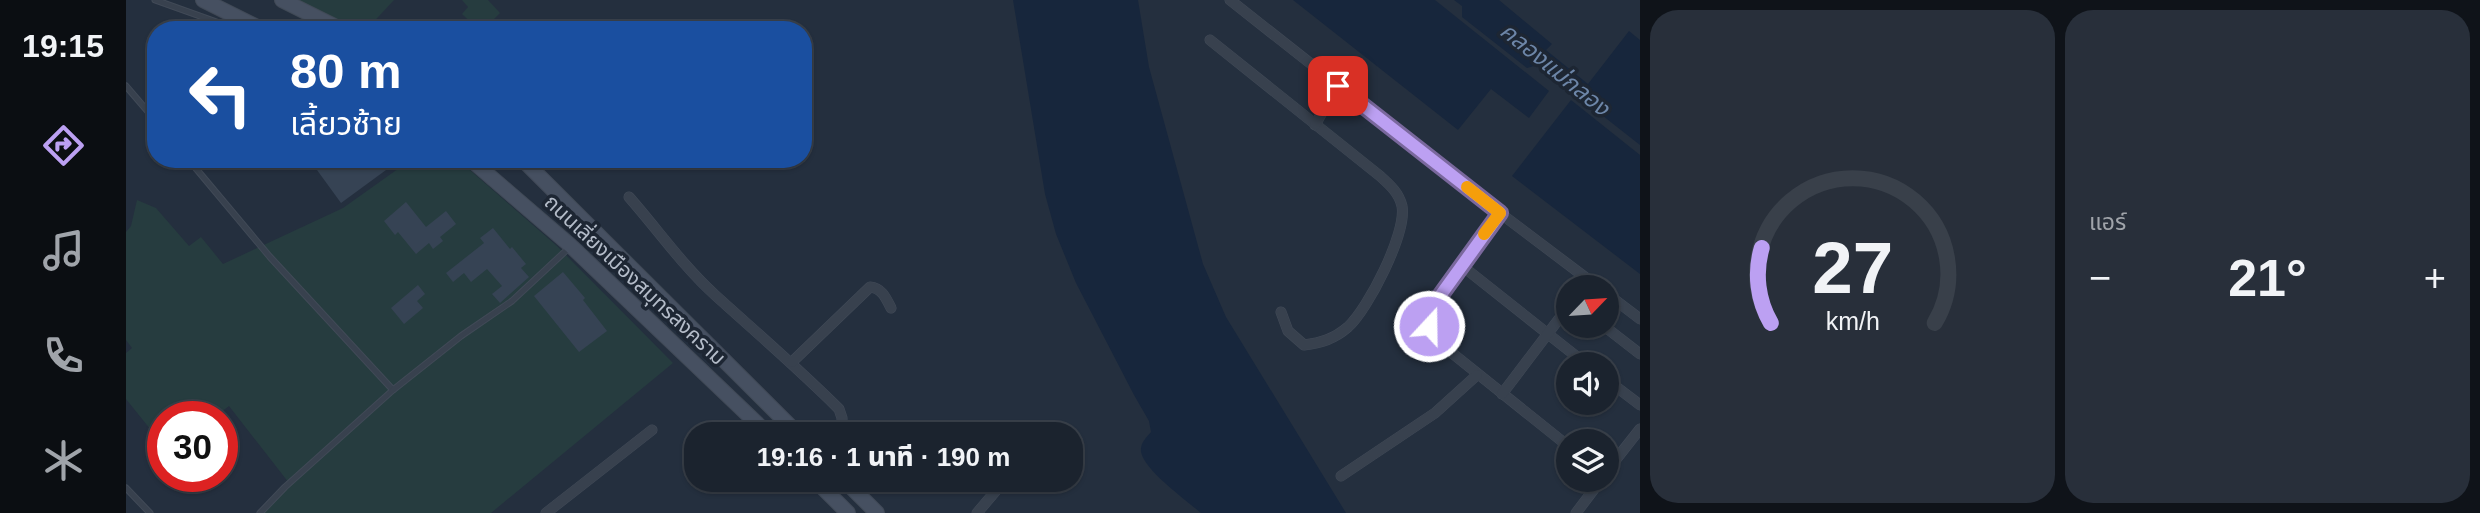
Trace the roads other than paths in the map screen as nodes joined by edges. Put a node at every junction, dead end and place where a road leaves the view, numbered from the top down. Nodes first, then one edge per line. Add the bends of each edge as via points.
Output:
1 (155, 0) edge
2 (203, 0) edge
3 (282, 0) edge
4 (1230, 0) edge
5 (214, 21) edge
6 (245, 21) edge
7 (324, 21) edge
8 (1210, 40) dead end
9 (126, 86) edge
10 (1338, 86) junction
11 (147, 110) edge
12 (1315, 125) junction
13 (196, 168) edge
14 (480, 168) edge
15 (531, 168) edge
16 (629, 197) dead end
17 (1500, 213) junction
18 (571, 246) junction
19 (1461, 265) junction
20 (1576, 275) edge
21 (1619, 303) edge
22 (891, 308) dead end
23 (1281, 312) dead end
24 (1640, 319) edge
25 (1556, 322) edge
26 (1547, 334) junction
27 (1619, 338) edge
28 (1571, 352) edge
29 (1640, 354) edge
30 (792, 362) junction
31 (1477, 375) junction
32 (1619, 389) edge
33 (393, 390) junction
34 (1502, 394) junction
35 (1640, 405) edge
36 (755, 422) edge
37 (786, 422) edge
38 (842, 422) edge
39 (1640, 429) edge
40 (652, 430) dead end
41 (1556, 437) edge
42 (1619, 456) edge
43 (1341, 476) dead end
44 (126, 488) edge
45 (826, 492) edge
46 (856, 492) edge
47 (995, 492) edge
48 (1592, 492) edge
49 (150, 513) edge
50 (260, 513) edge
51 (546, 513) edge
52 (848, 513) edge
53 (877, 513) edge
54 (977, 513) edge
55 (1576, 513) edge

1 - 5 lane
2 - 6 main road
3 - 7 main road
4 - 10 street
8 - 12 street
9 - 11 lane
10 - 12 street
10 - 17 street
12 - 23 street via 1398,193 1403,219 1373,294 1348,327 1326,342 1304,345 1288,331
13 - 33 lane via 270,257
14 - 18 main road, ถนนเลี่ยงเมืองสมุทรสงคราม
15 - 37 main road, ถนนเลี่ยงเมืองสมุทรสงคราม
16 - 30 street via 687,267
17 - 19 street
17 - 20 street
18 - 33 lane via 512,301
18 - 36 main road, ถนนเลี่ยงเมืองสมุทรสงคราม
19 - 26 street
19 - 31 street via 1427,314 1427,321 1437,341
21 - 24 street
22 - 30 street via 883,294 870,287
25 - 26 street
26 - 28 street
26 - 34 street
27 - 29 street
30 - 38 street via 839,409
31 - 34 street
31 - 43 street via 1435,413
32 - 35 street
33 - 50 lane
34 - 41 street
39 - 42 street
40 - 51 street
44 - 49 lane
45 - 52 main road
46 - 53 main road
47 - 54 street
48 - 55 street

